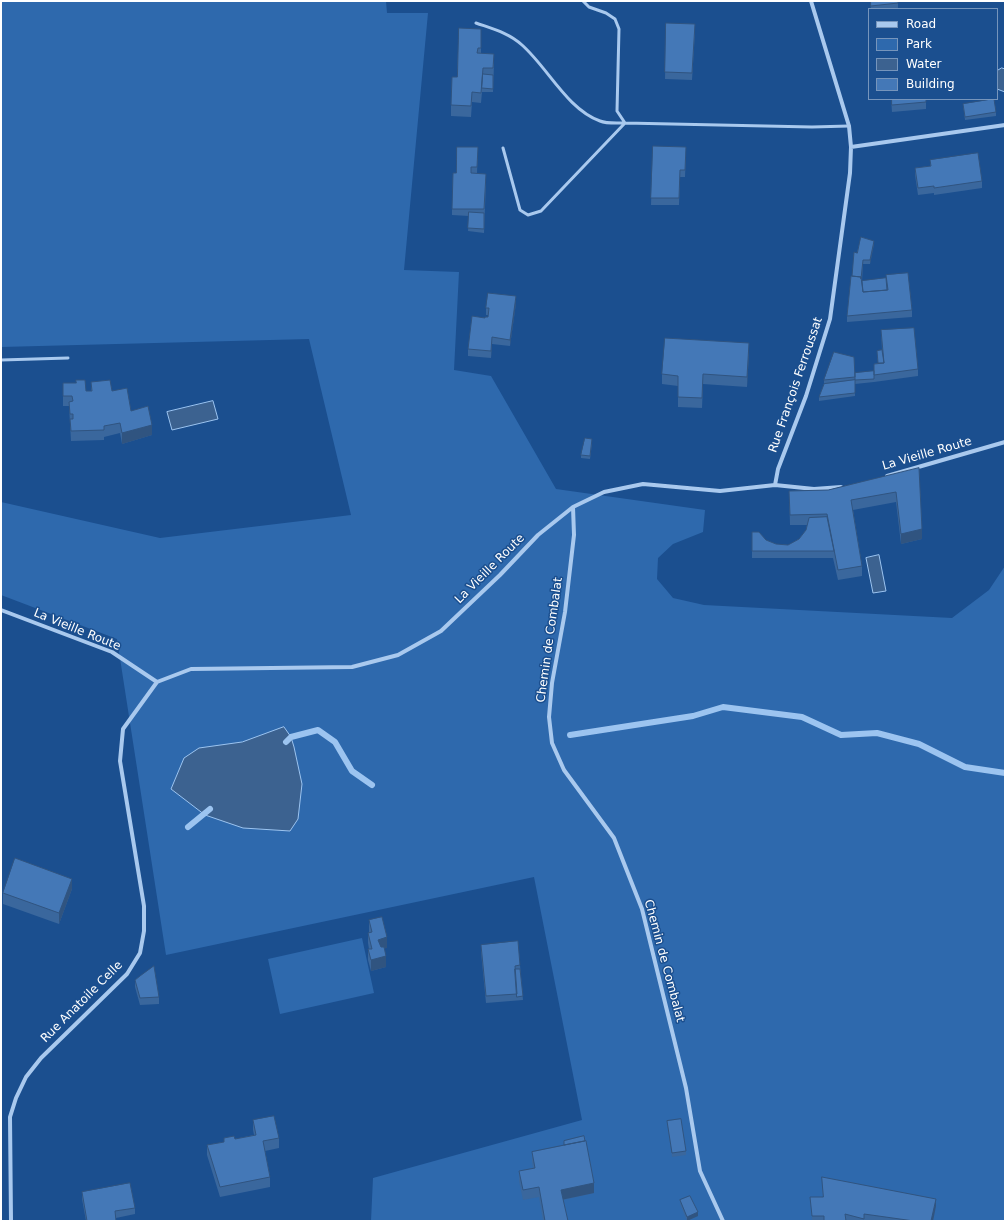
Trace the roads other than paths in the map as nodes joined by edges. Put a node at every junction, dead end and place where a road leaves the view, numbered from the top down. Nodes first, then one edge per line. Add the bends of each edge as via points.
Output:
1 (583, 1) edge
2 (811, 1) edge
3 (476, 23) dead end
4 (625, 123) junction
5 (1005, 125) edge
6 (849, 126) junction
7 (851, 147) junction
8 (503, 148) dead end
9 (68, 358) dead end
10 (1, 360) edge
11 (1005, 442) edge
12 (878, 478) edge
13 (775, 485) junction
14 (849, 486) edge
15 (573, 507) junction
16 (1, 610) edge
17 (157, 682) junction
18 (11, 1221) edge
19 (723, 1221) edge

1 - 4 lane via 589,7 615,19 619,29 617,111
2 - 6 street, Rue François Ferroussat
3 - 4 lane via 506,33 523,45 574,104 588,115 601,122
4 - 6 lane
4 - 8 lane via 540,211 528,215 520,210
5 - 7 street
6 - 7 street, Rue François Ferroussat
7 - 13 street, Rue François Ferroussat via 850,172 830,319 806,396 778,469
9 - 10 lane
11 - 12 street, La Vieille Route
13 - 14 street, La Vieille Route via 814,489
13 - 15 street, La Vieille Route via 720,491 643,484 604,492
15 - 17 street, La Vieille Route via 538,535 441,631 398,655 352,667 191,669
15 - 19 street, Chemin de Combalat via 574,535 565,612 552,683 549,717 552,743 564,770 614,838 642,909 686,1088 700,1171
16 - 17 street, La Vieille Route via 112,652
17 - 18 street, Rue Anatoile Celle via 123,729 120,761 144,906 144,931 140,953 127,974 41,1058 26,1077 10,1117

